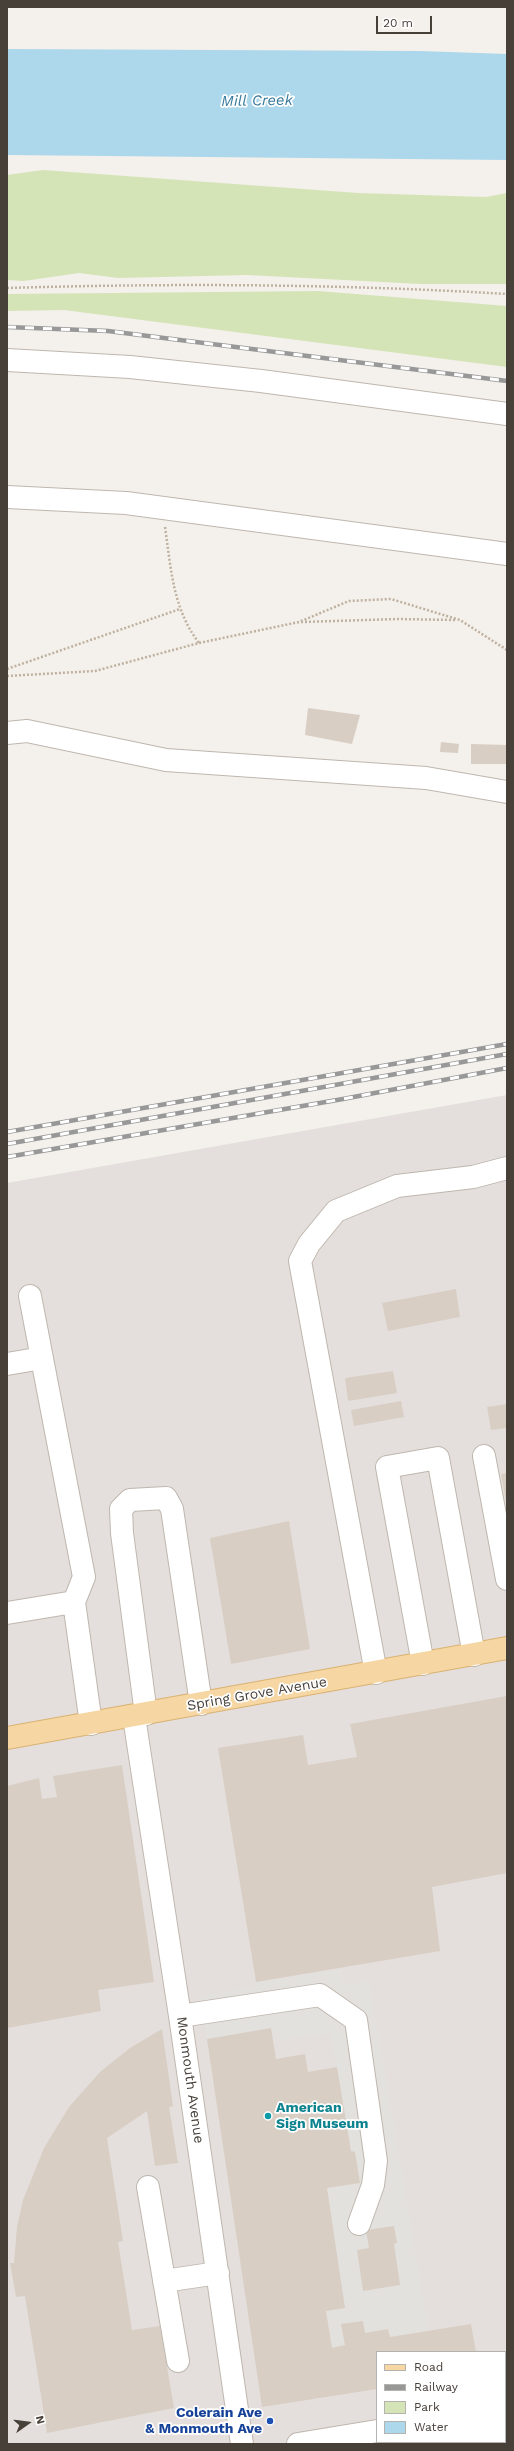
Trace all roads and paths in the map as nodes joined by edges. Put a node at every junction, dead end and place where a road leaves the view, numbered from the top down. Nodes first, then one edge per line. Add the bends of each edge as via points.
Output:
1 (7, 288) edge
2 (507, 294) edge
3 (7, 360) edge
4 (507, 414) edge
5 (7, 497) edge
6 (162, 507) junction
7 (507, 554) edge
8 (180, 609) junction
9 (460, 620) junction
10 (299, 622) junction
11 (199, 643) junction
12 (507, 650) edge
13 (7, 669) edge
14 (7, 676) edge
15 (7, 733) edge
16 (507, 792) edge
17 (507, 1168) edge
18 (30, 1296) dead end
19 (42, 1358) junction
20 (7, 1364) edge
21 (484, 1456) dead end
22 (507, 1579) edge
23 (74, 1602) junction
24 (7, 1613) edge
25 (507, 1648) edge
26 (474, 1654) junction
27 (423, 1664) junction
28 (376, 1673) junction
29 (201, 1704) junction
30 (140, 1716) junction
31 (91, 1724) junction
32 (7, 1738) edge
33 (180, 2016) junction
34 (148, 2188) dead end
35 (359, 2224) dead end
36 (218, 2273) junction
37 (164, 2281) junction
38 (178, 2362) dead end
39 (376, 2431) edge
40 (242, 2444) edge
41 (298, 2444) edge

1 - 2 path via 284,285
3 - 4 street via 138,368 261,381
5 - 6 street
6 - 7 street
6 - 8 path via 174,593
8 - 11 path via 187,626
8 - 13 path
9 - 10 path
9 - 10 path via 391,599 349,601
9 - 12 path
10 - 11 path
11 - 14 path via 95,671
15 - 16 street via 27,731 166,760 426,778
17 - 28 street via 473,1177 397,1186 336,1211 309,1244 300,1261
18 - 19 street
19 - 20 street
19 - 23 street via 84,1577
21 - 22 street
23 - 24 street
23 - 31 street
25 - 26 main road, Spring Grove Avenue
26 - 27 main road, Spring Grove Avenue
26 - 27 street via 438,1458 387,1467
27 - 28 main road, Spring Grove Avenue
28 - 29 main road, Spring Grove Avenue
29 - 30 main road, Spring Grove Avenue
29 - 30 street, Monmouth Avenue via 172,1509 166,1498 130,1500 121,1509 122,1533
30 - 31 main road, Spring Grove Avenue
30 - 33 street, Monmouth Avenue
31 - 32 main road, Spring Grove Avenue
33 - 35 street via 320,1995 356,2020 376,2161 373,2185
33 - 36 street, Monmouth Avenue
34 - 37 street
36 - 37 street
36 - 40 street, Monmouth Avenue
37 - 38 street
39 - 41 street

